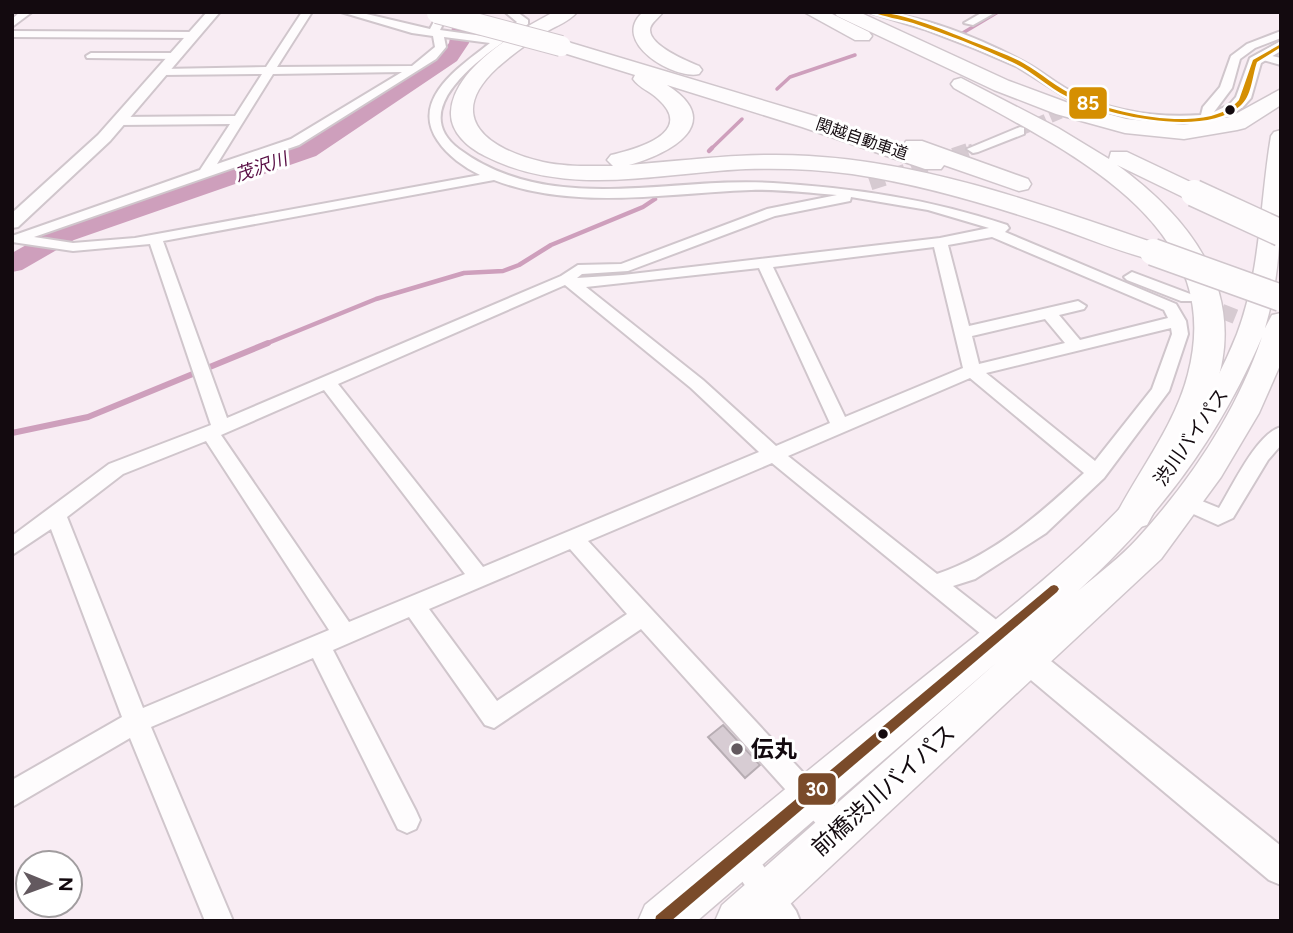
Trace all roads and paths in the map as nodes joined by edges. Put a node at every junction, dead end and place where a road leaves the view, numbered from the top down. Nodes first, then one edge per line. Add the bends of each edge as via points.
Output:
1 (27, 12) edge
2 (214, 12) edge
3 (307, 12) edge
4 (346, 12) edge
5 (466, 12) edge
6 (510, 12) edge
7 (568, 12) edge
8 (584, 12) edge
9 (654, 12) edge
10 (828, 12) edge
11 (843, 12) edge
12 (874, 12) edge
13 (991, 12) edge
14 (434, 13) edge
15 (805, 14) edge
16 (969, 23) dead end
17 (12, 24) edge
18 (12, 34) edge
19 (1281, 34) edge
20 (194, 35) junction
21 (442, 35) junction
22 (905, 40) junction
23 (499, 42) junction
24 (562, 45) junction
25 (1281, 45) edge
26 (177, 55) junction
27 (92, 56) dead end
28 (1260, 56) junction
29 (1281, 62) edge
30 (416, 69) junction
31 (162, 72) junction
32 (269, 72) junction
33 (973, 81) junction
34 (1281, 95) edge
35 (1237, 106) joint
36 (1207, 118) junction
37 (239, 120) junction
38 (119, 121) junction
39 (1020, 131) tunnel mouth
40 (1281, 136) edge
41 (914, 146) junction
42 (973, 149) tunnel mouth
43 (204, 174) junction
44 (494, 176) junction
45 (870, 183) tunnel mouth
46 (1200, 191) junction
47 (855, 192) junction
48 (12, 223) edge
49 (1281, 224) edge
50 (992, 228) junction
51 (1281, 233) edge
52 (155, 238) junction
53 (20, 239) edge
54 (940, 242) junction
55 (1158, 244) junction
56 (764, 263) junction
57 (1281, 280) edge
58 (569, 281) junction
59 (1281, 295) edge
60 (1186, 298) tunnel mouth
61 (1078, 306) dead end
62 (1049, 313) junction
63 (1178, 321) junction
64 (962, 333) junction
65 (1278, 334) edge
66 (1076, 346) junction
67 (972, 371) junction
68 (327, 382) junction
69 (841, 426) junction
70 (216, 430) junction
71 (1281, 433) edge
72 (772, 453) junction
73 (1097, 473) junction
74 (1187, 503) junction
75 (55, 513) junction
76 (1134, 515) junction
77 (573, 539) junction
78 (12, 547) edge
79 (480, 578) junction
80 (934, 584) junction
81 (414, 606) junction
82 (642, 616) junction
83 (345, 635) junction
84 (319, 646) junction
85 (1014, 648) junction
86 (136, 722) junction
87 (12, 793) edge
88 (808, 798) junction
89 (407, 820) dead end
90 (839, 830) junction
91 (739, 856) junction
92 (1281, 868) edge
93 (764, 912) edge
94 (219, 921) edge
95 (661, 921) edge

1 - 17 street
2 - 20 street
3 - 32 street
4 - 21 street
5 - 24 highway, 関越自動車道
6 - 23 street via 524,22
7 - 55 highway via 513,45 468,91 461,112 463,123 469,134 493,152 533,166 585,172 745,162 850,167 971,192
8 - 24 highway via 526,48 489,83 478,115 490,134 529,154 590,162 634,157 677,134 683,115 661,90
9 - 41 highway via 643,22 642,37 668,60
10 - 22 highway
11 - 22 highway
12 - 36 street via 926,24 1005,57 1036,72 1080,105 1155,119
13 - 16 street
14 - 21 street via 435,31
14 - 24 highway, bridge
15 - 33 highway
18 - 20 street
19 - 36 street via 1235,58 1226,88 1209,107
20 - 26 street
21 - 23 street
21 - 30 street via 438,53
22 - 33 highway
23 - 44 street via 438,99 434,118 440,138 460,159
24 - 41 highway, 関越自動車道 via 727,86
24 - 55 highway, 関越自動車道 via 833,129
25 - 28 street
26 - 27 street
26 - 31 street
28 - 29 street
28 - 35 street
30 - 32 street
30 - 43 street via 295,142
31 - 32 street
31 - 38 street
32 - 37 street
33 - 34 highway via 1074,114 1165,130 1226,127 1254,117
33 - 46 highway
33 - 76 highway via 1126,179 1161,213 1191,254 1211,327 1205,373
35 - 36 street
37 - 38 street
37 - 43 street
38 - 48 street
39 - 42 street
40 - 76 highway, 渋川バイパス via 1267,270 1250,332 1223,396
41 - 55 highway, 関越自動車道
43 - 53 street
44 - 47 street via 529,186 585,192 756,186
44 - 52 street
45 - 47 street
46 - 49 highway
46 - 51 highway, bridge
47 - 50 street via 926,206
47 - 58 street via 772,212 623,268 578,270
50 - 54 street
50 - 60 street
50 - 63 street via 1170,307
52 - 53 street via 68,247
52 - 70 street
54 - 56 street
54 - 64 street
55 - 57 highway, 関越自動車道
55 - 59 highway, bridge
56 - 58 street via 623,281
56 - 69 street
58 - 68 street
58 - 72 street via 697,384
61 - 62 street
62 - 64 street
62 - 66 street
63 - 66 street
63 - 73 street via 1180,334 1160,391
64 - 67 street
65 - 74 highway, 渋川バイパス via 1229,440
66 - 67 street
67 - 69 street
67 - 73 street
68 - 70 street
68 - 79 street
69 - 72 street
70 - 75 street via 116,469
70 - 83 street
71 - 74 street via 1261,455 1226,513 1218,517
72 - 77 street
72 - 80 street
73 - 80 street via 1038,527 967,573
74 - 85 highway, 渋川バイパス via 1149,549
75 - 78 street
75 - 86 street
76 - 85 highway, 渋川バイパス
77 - 79 street
77 - 82 street
79 - 81 street
80 - 85 street
81 - 82 street via 494,717
81 - 83 street
82 - 88 street
83 - 84 street
84 - 86 street
84 - 89 street
85 - 88 highway, 前橋渋川バイパス
85 - 90 highway, 前橋渋川バイパス
85 - 92 street
86 - 87 street
86 - 94 street
88 - 90 street
88 - 91 highway, 前橋渋川バイパス
90 - 93 highway, 前橋渋川バイパス
91 - 93 street
91 - 95 highway, 前橋渋川バイパス

